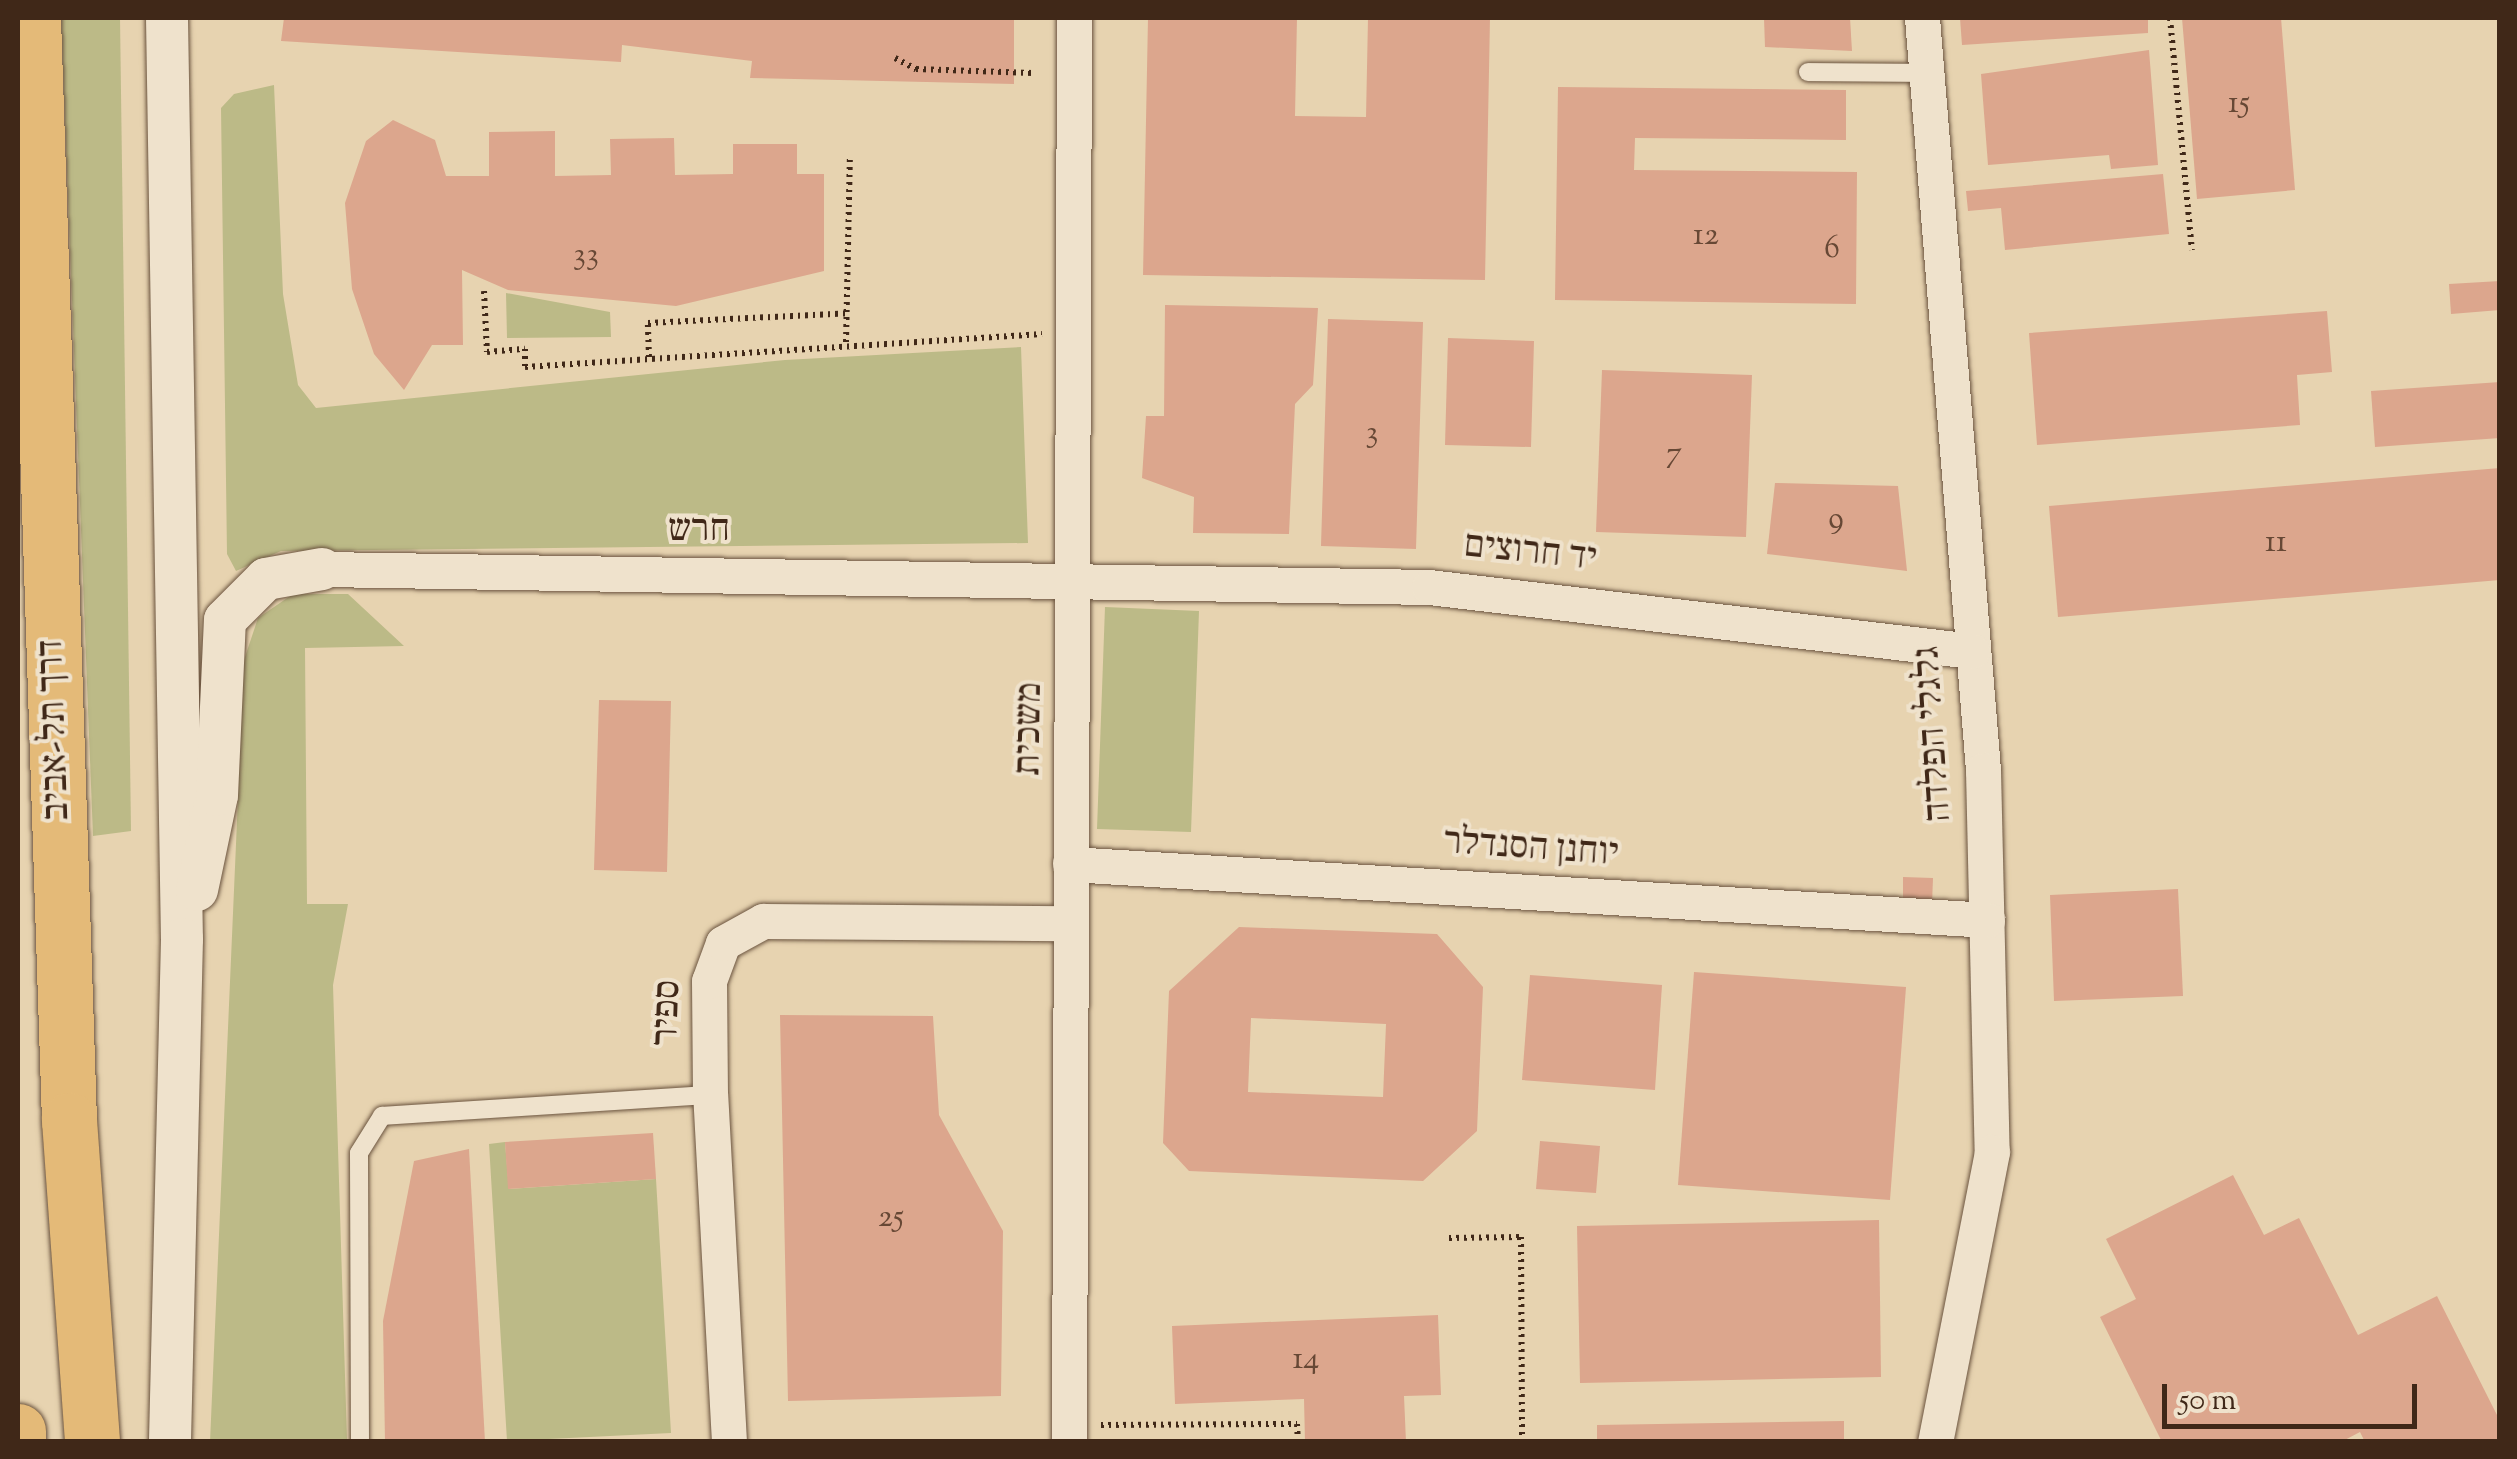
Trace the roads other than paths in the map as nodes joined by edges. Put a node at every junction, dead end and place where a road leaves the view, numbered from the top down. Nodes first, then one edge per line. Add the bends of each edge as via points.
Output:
1 (32, 18) edge
2 (167, 18) edge
3 (1074, 18) edge
4 (1922, 18) edge
5 (1808, 72) dead end
6 (1927, 72) junction
7 (322, 569) joint
8 (1077, 575) junction
9 (1972, 651) junction
10 (1070, 864) junction
11 (1987, 920) junction
12 (1069, 923) junction
13 (182, 939) junction
14 (710, 1094) junction
15 (18, 1431) edge
16 (1082, 1433) edge
17 (18, 1442) edge
18 (92, 1442) edge
19 (170, 1442) edge
20 (360, 1442) edge
21 (729, 1442) edge
22 (1935, 1442) edge

1 - 18 highway, דרך תל-אביב via 68,1120
2 - 13 street
3 - 8 street, משכית
4 - 6 street, גלגלי הפלדה
5 - 6 lane
6 - 9 street, גלגלי הפלדה
7 - 8 street, חרש
7 - 13 street via 266,579 225,620 216,795
8 - 9 street, יד חרוצים via 1532,594
8 - 10 street, משכית
9 - 11 street, גלגלי הפלדה
10 - 11 street, יוחנן הסנדלר
10 - 12 street, משכית
11 - 22 street, גלגלי הפלדה via 1992,1152
12 - 14 street, ספיר via 743,926 723,943 709,981
12 - 16 street, משכית
13 - 19 street
14 - 20 lane via 382,1116 359,1153
14 - 21 street, ספיר
15 - 17 highway

